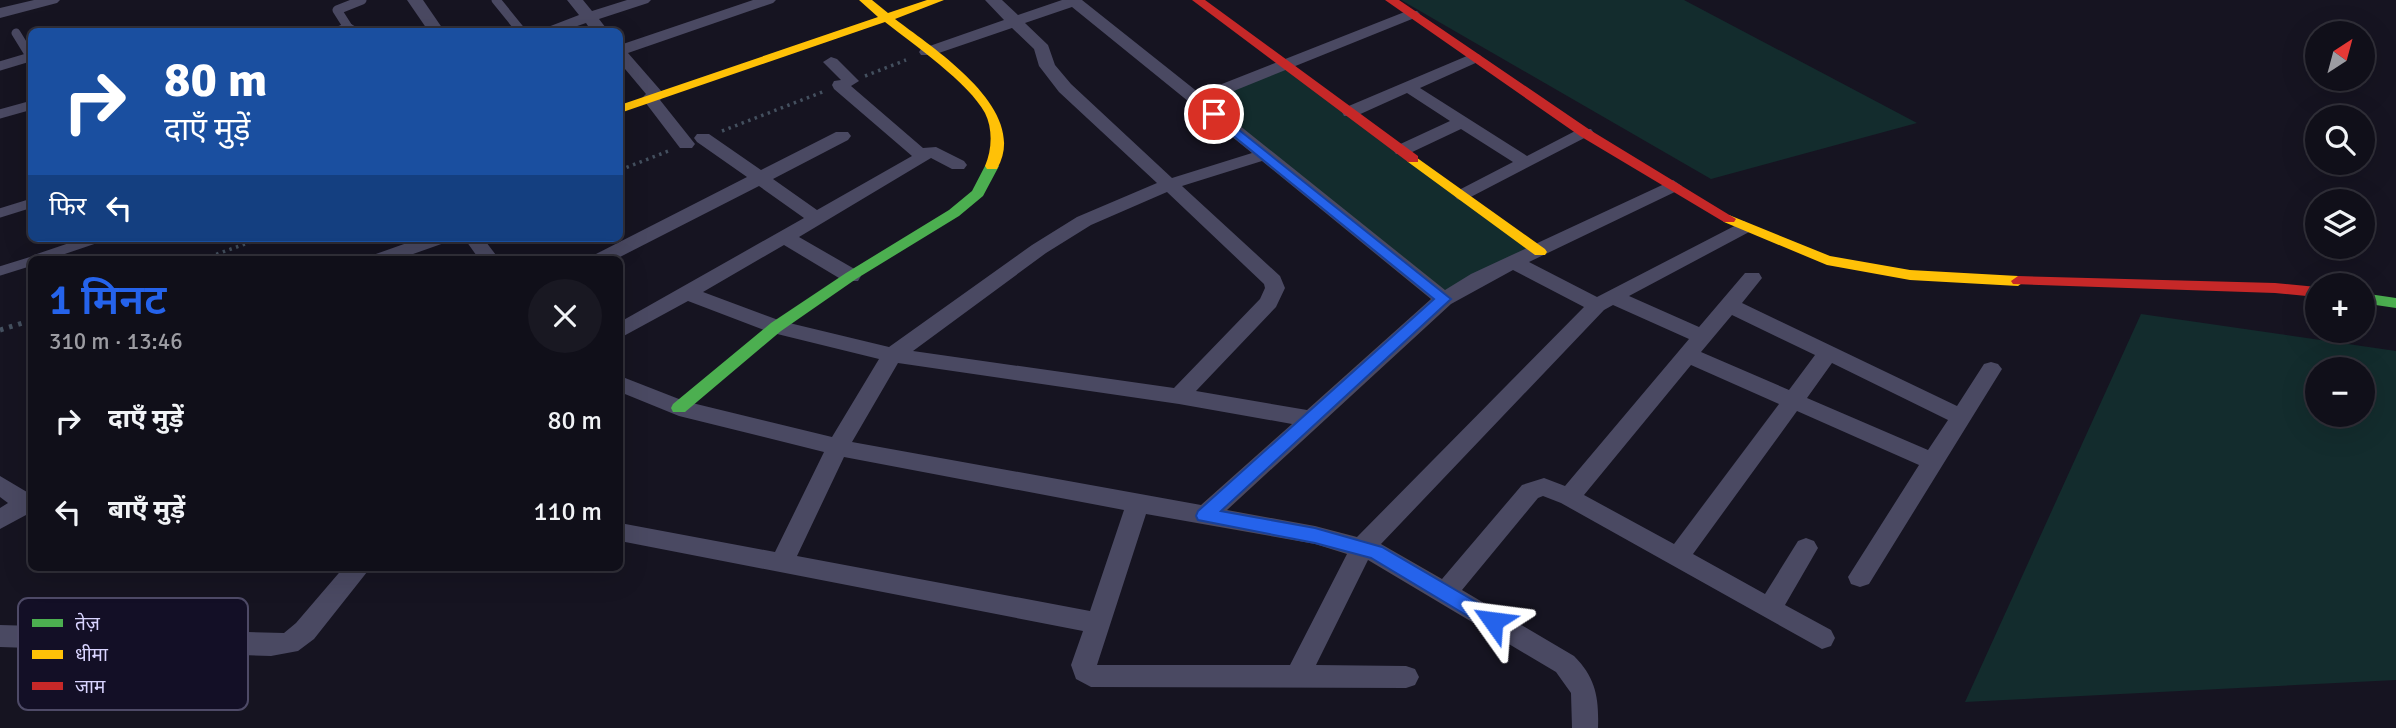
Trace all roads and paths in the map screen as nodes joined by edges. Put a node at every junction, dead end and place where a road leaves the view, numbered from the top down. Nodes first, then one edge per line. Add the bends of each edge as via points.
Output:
1 (52, 0) edge
2 (362, 0) edge
3 (415, 0) edge
4 (496, 0) edge
5 (575, 0) edge
6 (643, 0) edge
7 (768, 0) edge
8 (865, 0) edge
9 (937, 0) edge
10 (993, 0) edge
11 (1073, 0) edge
12 (1198, 0) edge
13 (1391, 0) edge
14 (0, 13) edge
15 (1412, 15) junction
16 (588, 17) junction
17 (886, 18) junction
18 (1016, 21) junction
19 (343, 28) edge
20 (434, 28) edge
21 (519, 28) edge
22 (555, 28) edge
23 (598, 28) edge
24 (16, 33) dead end
25 (623, 51) edge
26 (927, 52) junction
27 (28, 53) edge
28 (623, 56) edge
29 (1474, 58) junction
30 (28, 59) edge
31 (831, 62) dead end
32 (1286, 65) junction
33 (0, 66) edge
34 (846, 83) junction
35 (1408, 87) junction
36 (653, 97) junction
37 (1197, 100) junction
38 (28, 106) edge
39 (623, 108) edge
40 (1350, 112) junction
41 (0, 114) edge
42 (1462, 122) junction
43 (1585, 133) junction
44 (842, 136) dead end
45 (695, 141) junction
46 (1402, 150) junction
47 (1264, 155) junction
48 (922, 156) junction
49 (1526, 163) junction
50 (958, 165) dead end
51 (623, 169) edge
52 (758, 178) junction
53 (1171, 184) junction
54 (1674, 186) junction
55 (1463, 195) junction
56 (28, 204) edge
57 (0, 213) edge
58 (818, 219) junction
59 (1744, 227) junction
60 (785, 237) junction
61 (86, 242) edge
62 (251, 242) edge
63 (429, 242) edge
64 (476, 242) edge
65 (1540, 252) junction
66 (46, 256) edge
67 (211, 256) edge
68 (389, 256) edge
69 (487, 256) edge
70 (607, 256) edge
71 (28, 262) edge
72 (1514, 263) junction
73 (0, 271) edge
74 (851, 276) junction
75 (1752, 278) dead end
76 (2305, 291) edge
77 (687, 293) junction
78 (1444, 299) junction
79 (2375, 300) edge
80 (1604, 301) junction
81 (2396, 303) edge
82 (1729, 305) junction
83 (28, 321) edge
84 (776, 327) junction
85 (623, 329) edge
86 (0, 330) edge
87 (1703, 337) junction
88 (1828, 353) junction
89 (892, 355) junction
90 (1688, 355) junction
91 (1991, 369) dead end
92 (623, 385) edge
93 (1179, 396) junction
94 (1793, 400) junction
95 (679, 408) junction
96 (1961, 418) junction
97 (1311, 419) junction
98 (837, 448) junction
99 (1933, 462) junction
100 (0, 485) edge
101 (1569, 497) junction
102 (1138, 504) junction
103 (28, 505) edge
104 (28, 506) edge
105 (1205, 516) junction
106 (0, 520) edge
107 (623, 533) edge
108 (1362, 548) junction
109 (1806, 548) dead end
110 (1677, 558) junction
111 (781, 563) junction
112 (356, 571) edge
113 (1860, 578) dead end
114 (1445, 593) junction
115 (1769, 609) junction
116 (1098, 623) junction
117 (0, 636) edge
118 (18, 637) edge
119 (1822, 638) dead end
120 (248, 644) edge
121 (1406, 677) dead end
122 (1297, 678) junction
123 (1585, 728) edge

1 - 14 street
2 - 19 lane via 338,8
3 - 20 street
4 - 21 lane
5 - 16 street
6 - 16 street
7 - 25 street
8 - 17 main road
9 - 17 main road
10 - 18 street
11 - 18 street
11 - 37 street
12 - 32 main road
13 - 15 main road
15 - 29 main road
15 - 32 street
16 - 22 street
16 - 23 street
17 - 26 main road
17 - 36 main road
18 - 26 street
18 - 53 street via 1042,48 1047,66 1065,88
24 - 27 lane
26 - 34 path
26 - 74 main road via 990,110 997,131 995,161 978,193 954,214
28 - 36 street
29 - 35 street
29 - 43 main road
30 - 33 lane
31 - 34 street
32 - 37 street
32 - 40 main road
34 - 45 path
34 - 48 street
35 - 40 street
35 - 42 street
36 - 39 main road
36 - 45 street
37 - 47 street
38 - 41 lane
40 - 46 main road
42 - 46 street
42 - 49 street
43 - 49 street
43 - 54 main road
44 - 52 street
45 - 51 path
45 - 52 street
46 - 55 main road
47 - 53 street
47 - 78 street
48 - 50 street via 930,151
48 - 58 street
49 - 55 street
52 - 58 street
52 - 70 street
53 - 89 street via 1062,233
53 - 93 street via 1273,281 1275,288 1269,302
54 - 59 main road
54 - 65 street
55 - 65 main road
56 - 57 lane
58 - 60 street
59 - 76 main road via 1827,260 1866,270 2081,284
59 - 80 street
60 - 74 street
60 - 77 street
61 - 66 lane
62 - 67 path
63 - 68 street
64 - 69 street
65 - 72 street
71 - 73 lane
72 - 78 street
72 - 80 street
74 - 84 main road
75 - 82 street
77 - 84 street
77 - 85 street
78 - 97 street
79 - 81 main road
80 - 87 street
80 - 108 street
82 - 87 street
82 - 88 street
83 - 86 path
84 - 89 street
84 - 95 main road
87 - 90 street
88 - 94 street
88 - 96 street
89 - 93 street
89 - 98 street
90 - 94 street
90 - 101 street
91 - 96 street
92 - 95 street
93 - 97 street
94 - 99 street
94 - 110 street
95 - 98 street
96 - 99 street
97 - 105 street
98 - 102 street
98 - 111 street
99 - 113 street
100 - 103 street
101 - 110 street
101 - 114 street via 1544,487 1530,491
102 - 105 street
102 - 116 street
104 - 106 street
105 - 108 street
107 - 111 street
108 - 114 street
108 - 122 street
109 - 115 street
110 - 115 street
111 - 116 street
112 - 120 street via 305,631 289,643
114 - 123 street via 1565,664 1586,689
115 - 119 street
116 - 122 street via 1084,665 1091,676
117 - 118 street
121 - 122 street

